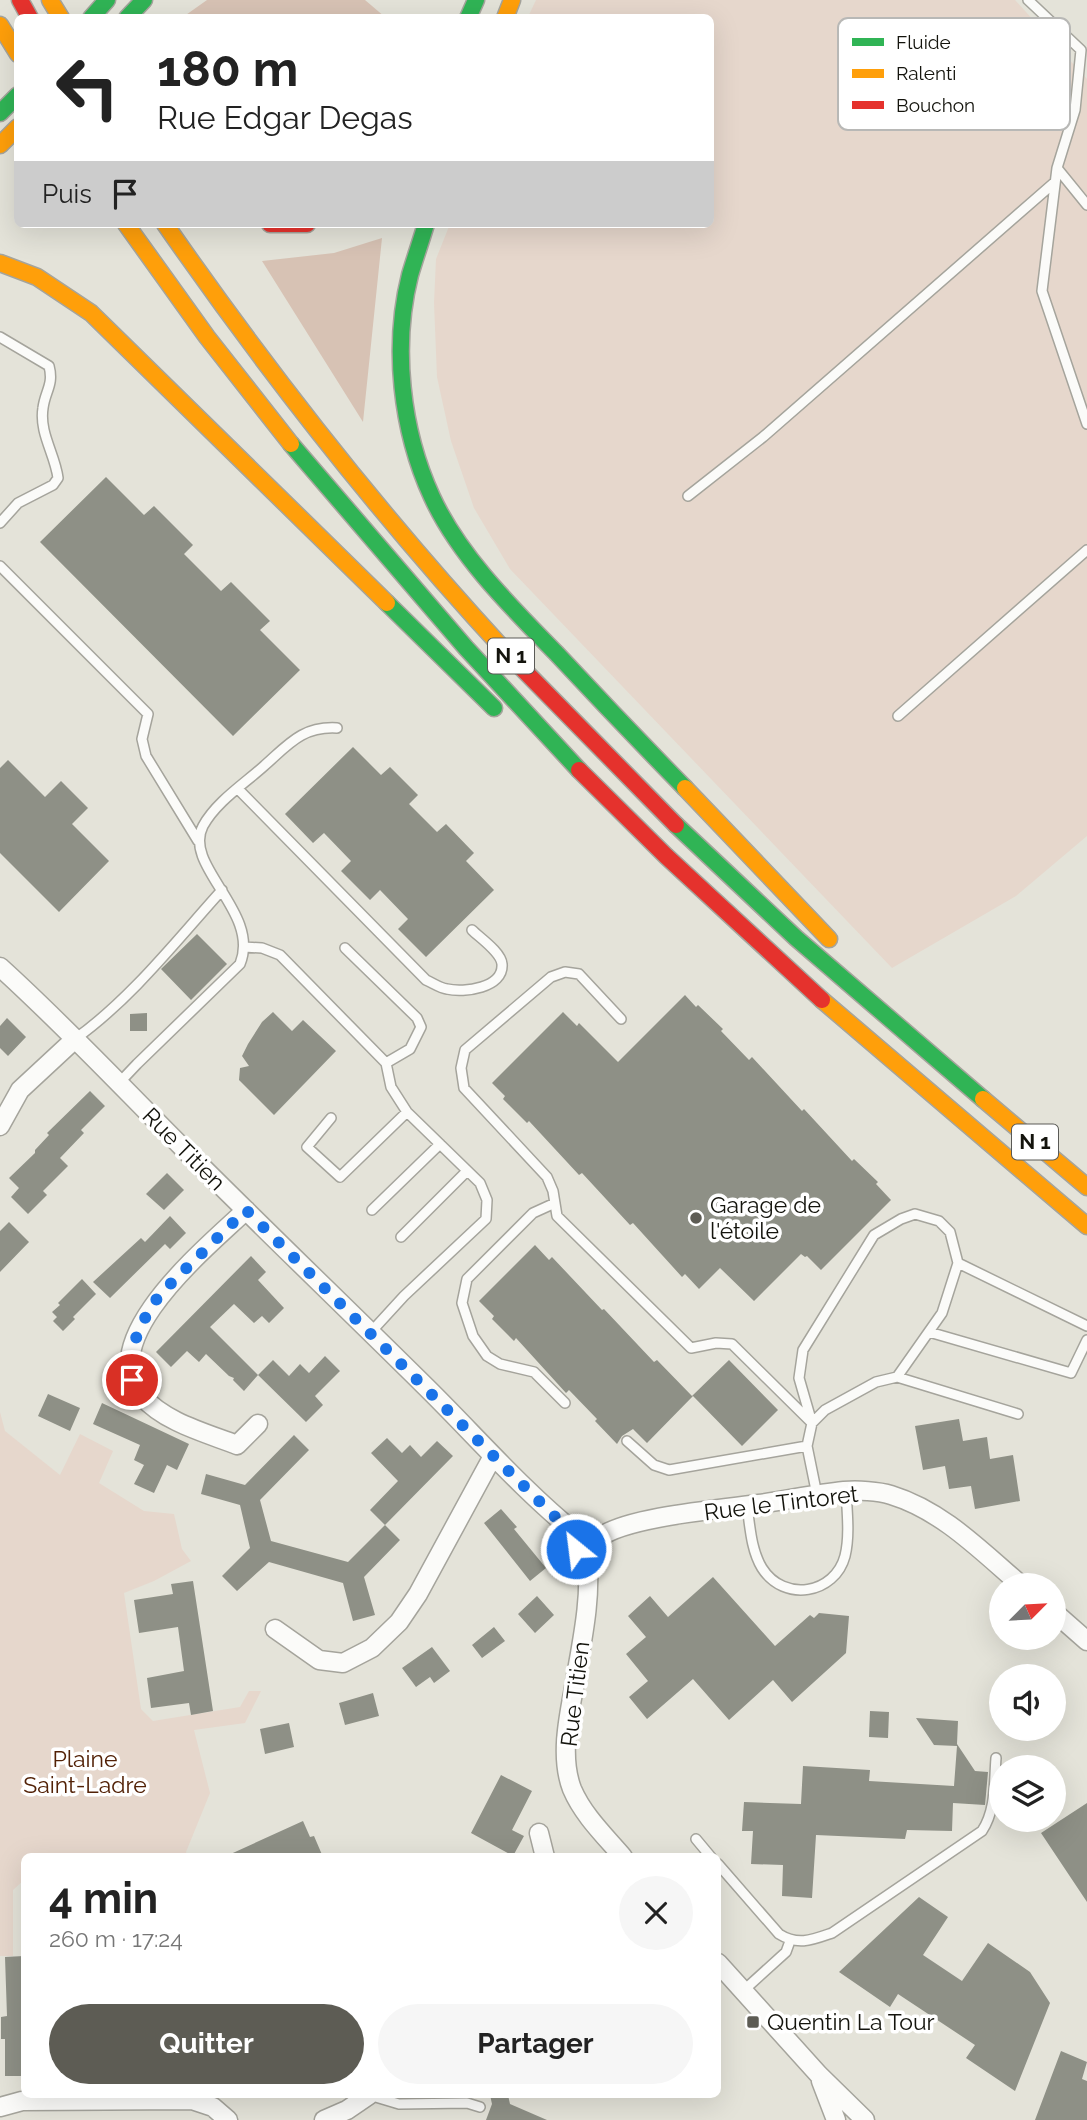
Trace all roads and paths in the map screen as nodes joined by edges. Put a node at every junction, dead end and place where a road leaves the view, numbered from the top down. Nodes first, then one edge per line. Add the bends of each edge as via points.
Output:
1 (144, 0) edge
2 (1028, 0) edge
3 (131, 14) edge
4 (1047, 18) edge
5 (0, 25) edge
6 (1070, 40) edge
7 (14, 58) edge
8 (14, 98) edge
9 (0, 113) edge
10 (1070, 126) edge
11 (1069, 130) edge
12 (1057, 168) junction
13 (1055, 182) junction
14 (1087, 205) edge
15 (129, 228) edge
16 (168, 228) edge
17 (425, 228) edge
18 (0, 263) edge
19 (0, 337) edge
20 (1087, 424) edge
21 (688, 496) dead end
22 (0, 523) edge
23 (1087, 550) edge
24 (0, 566) edge
25 (898, 716) dead end
26 (505, 718) dead end
27 (337, 728) dead end
28 (554, 766) dead end
29 (237, 789) junction
30 (198, 841) junction
31 (666, 856) junction
32 (222, 890) junction
33 (472, 930) dead end
34 (244, 947) junction
35 (345, 948) dead end
36 (839, 948) dead end
37 (0, 967) edge
38 (856, 967) dead end
39 (621, 1019) dead end
40 (913, 1038) junction
41 (75, 1039) junction
42 (386, 1063) junction
43 (119, 1083) junction
44 (407, 1112) junction
45 (331, 1118) dead end
46 (0, 1126) edge
47 (440, 1144) junction
48 (467, 1171) junction
49 (1087, 1186) edge
50 (555, 1203) junction
51 (246, 1210) junction
52 (372, 1210) dead end
53 (1087, 1226) edge
54 (401, 1237) dead end
55 (958, 1264) junction
56 (1087, 1326) edge
57 (371, 1332) junction
58 (929, 1332) junction
59 (1087, 1340) edge
60 (897, 1377) junction
61 (565, 1403) dead end
62 (1018, 1414) dead end
63 (812, 1423) junction
64 (258, 1424) dead end
65 (627, 1441) dead end
66 (807, 1446) junction
67 (493, 1456) junction
68 (846, 1491) junction
69 (817, 1495) junction
70 (747, 1506) junction
71 (578, 1535) junction
72 (599, 1538) junction
73 (587, 1556) junction
74 (1007, 1573) edge
75 (1066, 1623) edge
76 (275, 1629) dead end
77 (1087, 1641) edge
78 (989, 1820) edge
79 (539, 1833) dead end
80 (696, 1839) dead end
81 (544, 1853) edge
82 (620, 1853) edge
83 (708, 1853) edge
84 (721, 1867) edge
85 (790, 1941) junction
86 (721, 1970) edge
87 (743, 1991) junction
88 (818, 2075) junction
89 (92, 2098) edge
90 (365, 2098) edge
91 (379, 2098) edge
92 (0, 2107) edge
93 (480, 2107) dead end
94 (228, 2120) edge
95 (324, 2120) edge
96 (836, 2120) edge
97 (865, 2120) edge

1 - 3 main road
2 - 4 lane
5 - 7 main road
6 - 10 lane via 1080,50
8 - 9 main road
11 - 12 lane
12 - 13 lane
12 - 14 lane
13 - 20 lane via 1042,291
13 - 21 lane via 763,437
15 - 31 main road, N 1 via 271,421 425,603
16 - 40 main road, N 1 via 328,444 450,590 649,798 758,903
17 - 36 main road via 410,276 401,363 415,449 432,498 454,536 513,609
18 - 26 main road via 30,272 91,313
19 - 22 lane via 49,366 52,378 42,409 58,478 18,503
23 - 25 lane
24 - 30 lane via 148,713 142,739 146,756
27 - 29 lane via 318,727 296,738
28 - 31 main road via 622,832
29 - 30 lane via 203,826
29 - 33 lane via 426,980 447,989 469,990 499,977 499,957
30 - 32 lane
31 - 53 main road, N 1 via 841,1016
32 - 34 lane via 242,928
32 - 41 lane via 123,998
34 - 42 lane via 280,955
34 - 43 lane via 240,964
35 - 42 lane via 421,1027 411,1049
37 - 41 street, Rue Titien
38 - 40 main road
39 - 50 lane via 579,974 565,972 551,977 466,1050 461,1068 464,1088 547,1177
40 - 49 main road, N 1
41 - 43 street, Rue Titien
41 - 46 street via 20,1090
42 - 44 lane via 391,1087
43 - 51 street, Rue Titien
44 - 45 lane via 340,1177 307,1147
44 - 47 lane
47 - 48 lane
47 - 52 lane
48 - 54 lane
48 - 57 lane via 480,1183 486,1219
50 - 61 lane via 533,1213 467,1279 462,1303 473,1336 487,1356 499,1364 534,1372
50 - 63 lane via 557,1216 691,1348 732,1344
51 - 57 street, Rue Titien
51 - 64 street via 160,1294 142,1322 130,1364 141,1396 163,1413 237,1445
55 - 56 lane
55 - 58 lane via 942,1313
55 - 63 lane via 950,1232 939,1220 915,1214 874,1235 803,1350 799,1378
57 - 67 street, Rue Titien
58 - 59 lane via 1071,1373
58 - 60 lane
60 - 62 lane
60 - 63 lane via 876,1382 825,1410
63 - 66 lane
65 - 66 lane via 654,1465 669,1470
66 - 69 lane
67 - 71 street, Rue Titien
67 - 76 street via 418,1594 399,1622 372,1648 343,1663 319,1660
68 - 69 street, Rue le Tintoret
68 - 70 lane via 845,1556 833,1579 792,1591 774,1584 761,1568
68 - 74 street, Rue le Tintoret via 888,1494 922,1507
69 - 70 street, Rue le Tintoret
70 - 72 street, Rue le Tintoret via 642,1522
71 - 72 street via 589,1531
71 - 73 street via 576,1549
72 - 73 street via 598,1550
73 - 82 street, Rue Titien via 587,1611 566,1754 571,1787 581,1806
75 - 77 street
78 - 85 lane via 982,1831 832,1933 811,1941
79 - 81 street
80 - 83 lane
84 - 85 lane
85 - 87 lane via 786,1952
86 - 87 street
87 - 88 street
88 - 96 street
88 - 97 street
89 - 92 street via 22,2101
89 - 94 street via 192,2100 213,2107
90 - 95 street
91 - 93 lane via 400,2104

